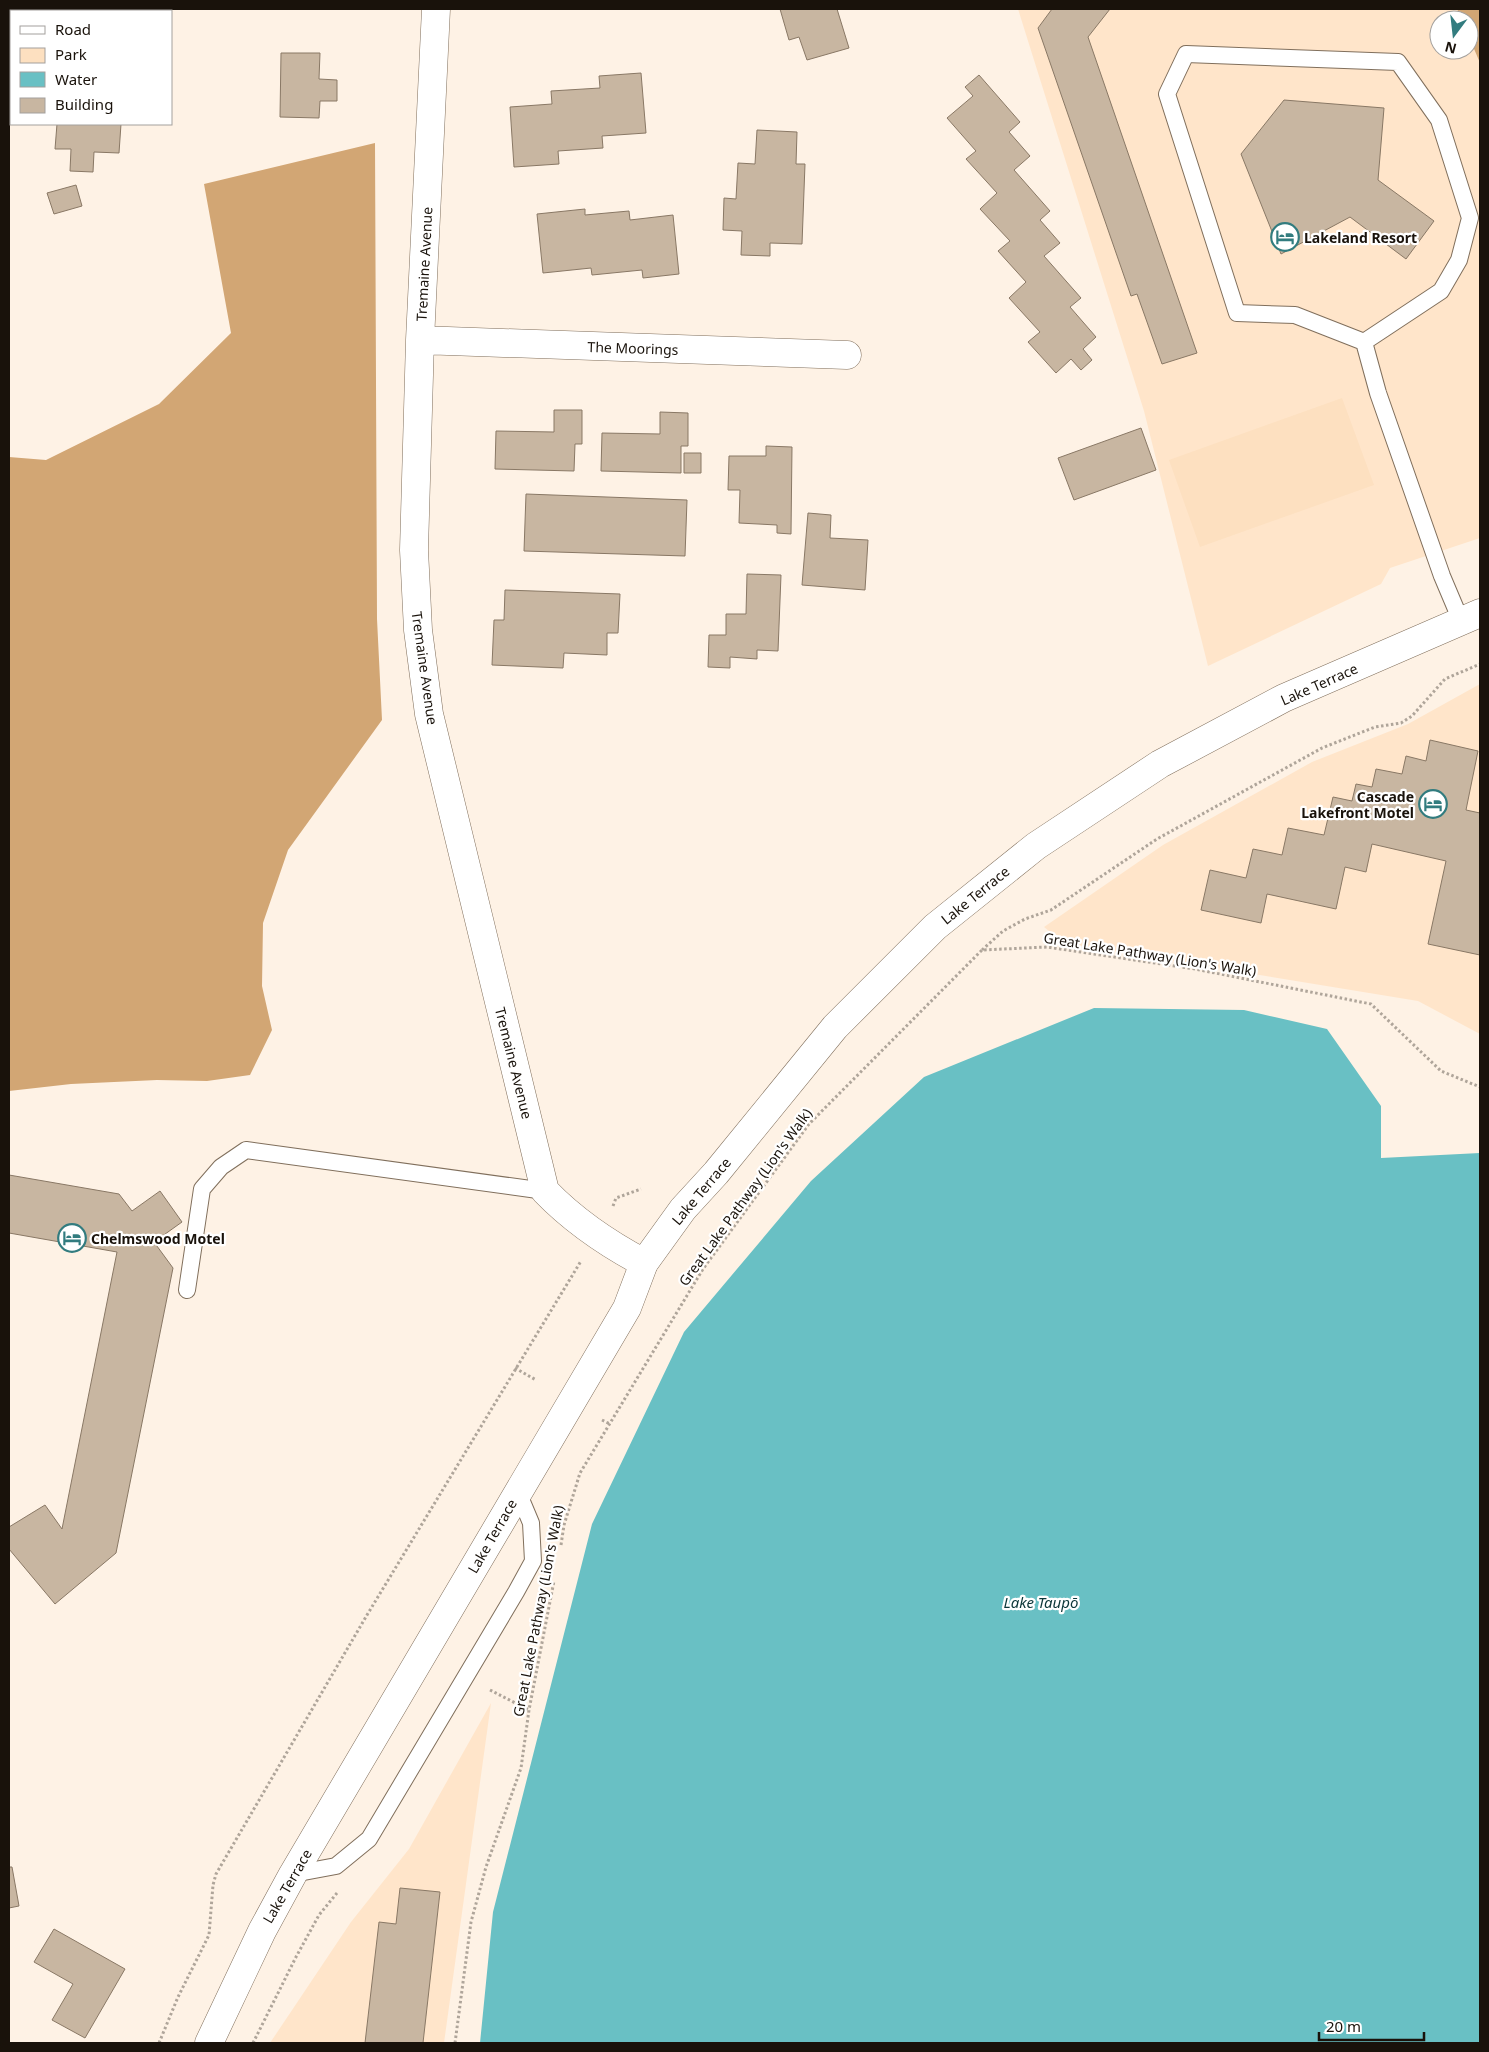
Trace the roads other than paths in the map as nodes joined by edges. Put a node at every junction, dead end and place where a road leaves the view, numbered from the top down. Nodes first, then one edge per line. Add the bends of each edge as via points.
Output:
1 (436, 9) edge
2 (420, 340) junction
3 (1364, 342) junction
4 (847, 355) dead end
5 (1471, 617) edge
6 (545, 1191) junction
7 (644, 1263) junction
8 (186, 1290) dead end
9 (518, 1492) junction
10 (293, 1874) junction
11 (209, 2043) edge

1 - 2 main road, Tremaine Avenue
2 - 4 main road, The Moorings
2 - 6 main road, Tremaine Avenue via 414,550 418,630 430,714
3 - 3 lane via 1441,291 1459,260 1470,218 1439,120 1398,62 1186,54 1167,94 1237,313 1295,315
3 - 5 lane via 1378,393 1442,576
5 - 7 main road, Lake Terrace via 1284,698 1168,759 1036,846 935,927 835,1027 716,1174 683,1209
6 - 7 main road via 566,1213
6 - 8 lane via 246,1150 221,1167 202,1189
7 - 9 main road, Lake Terrace via 627,1308
9 - 10 main road, Lake Terrace
9 - 10 lane via 531,1523 533,1561 516,1592 369,1839 336,1866
10 - 11 main road, Lake Terrace

